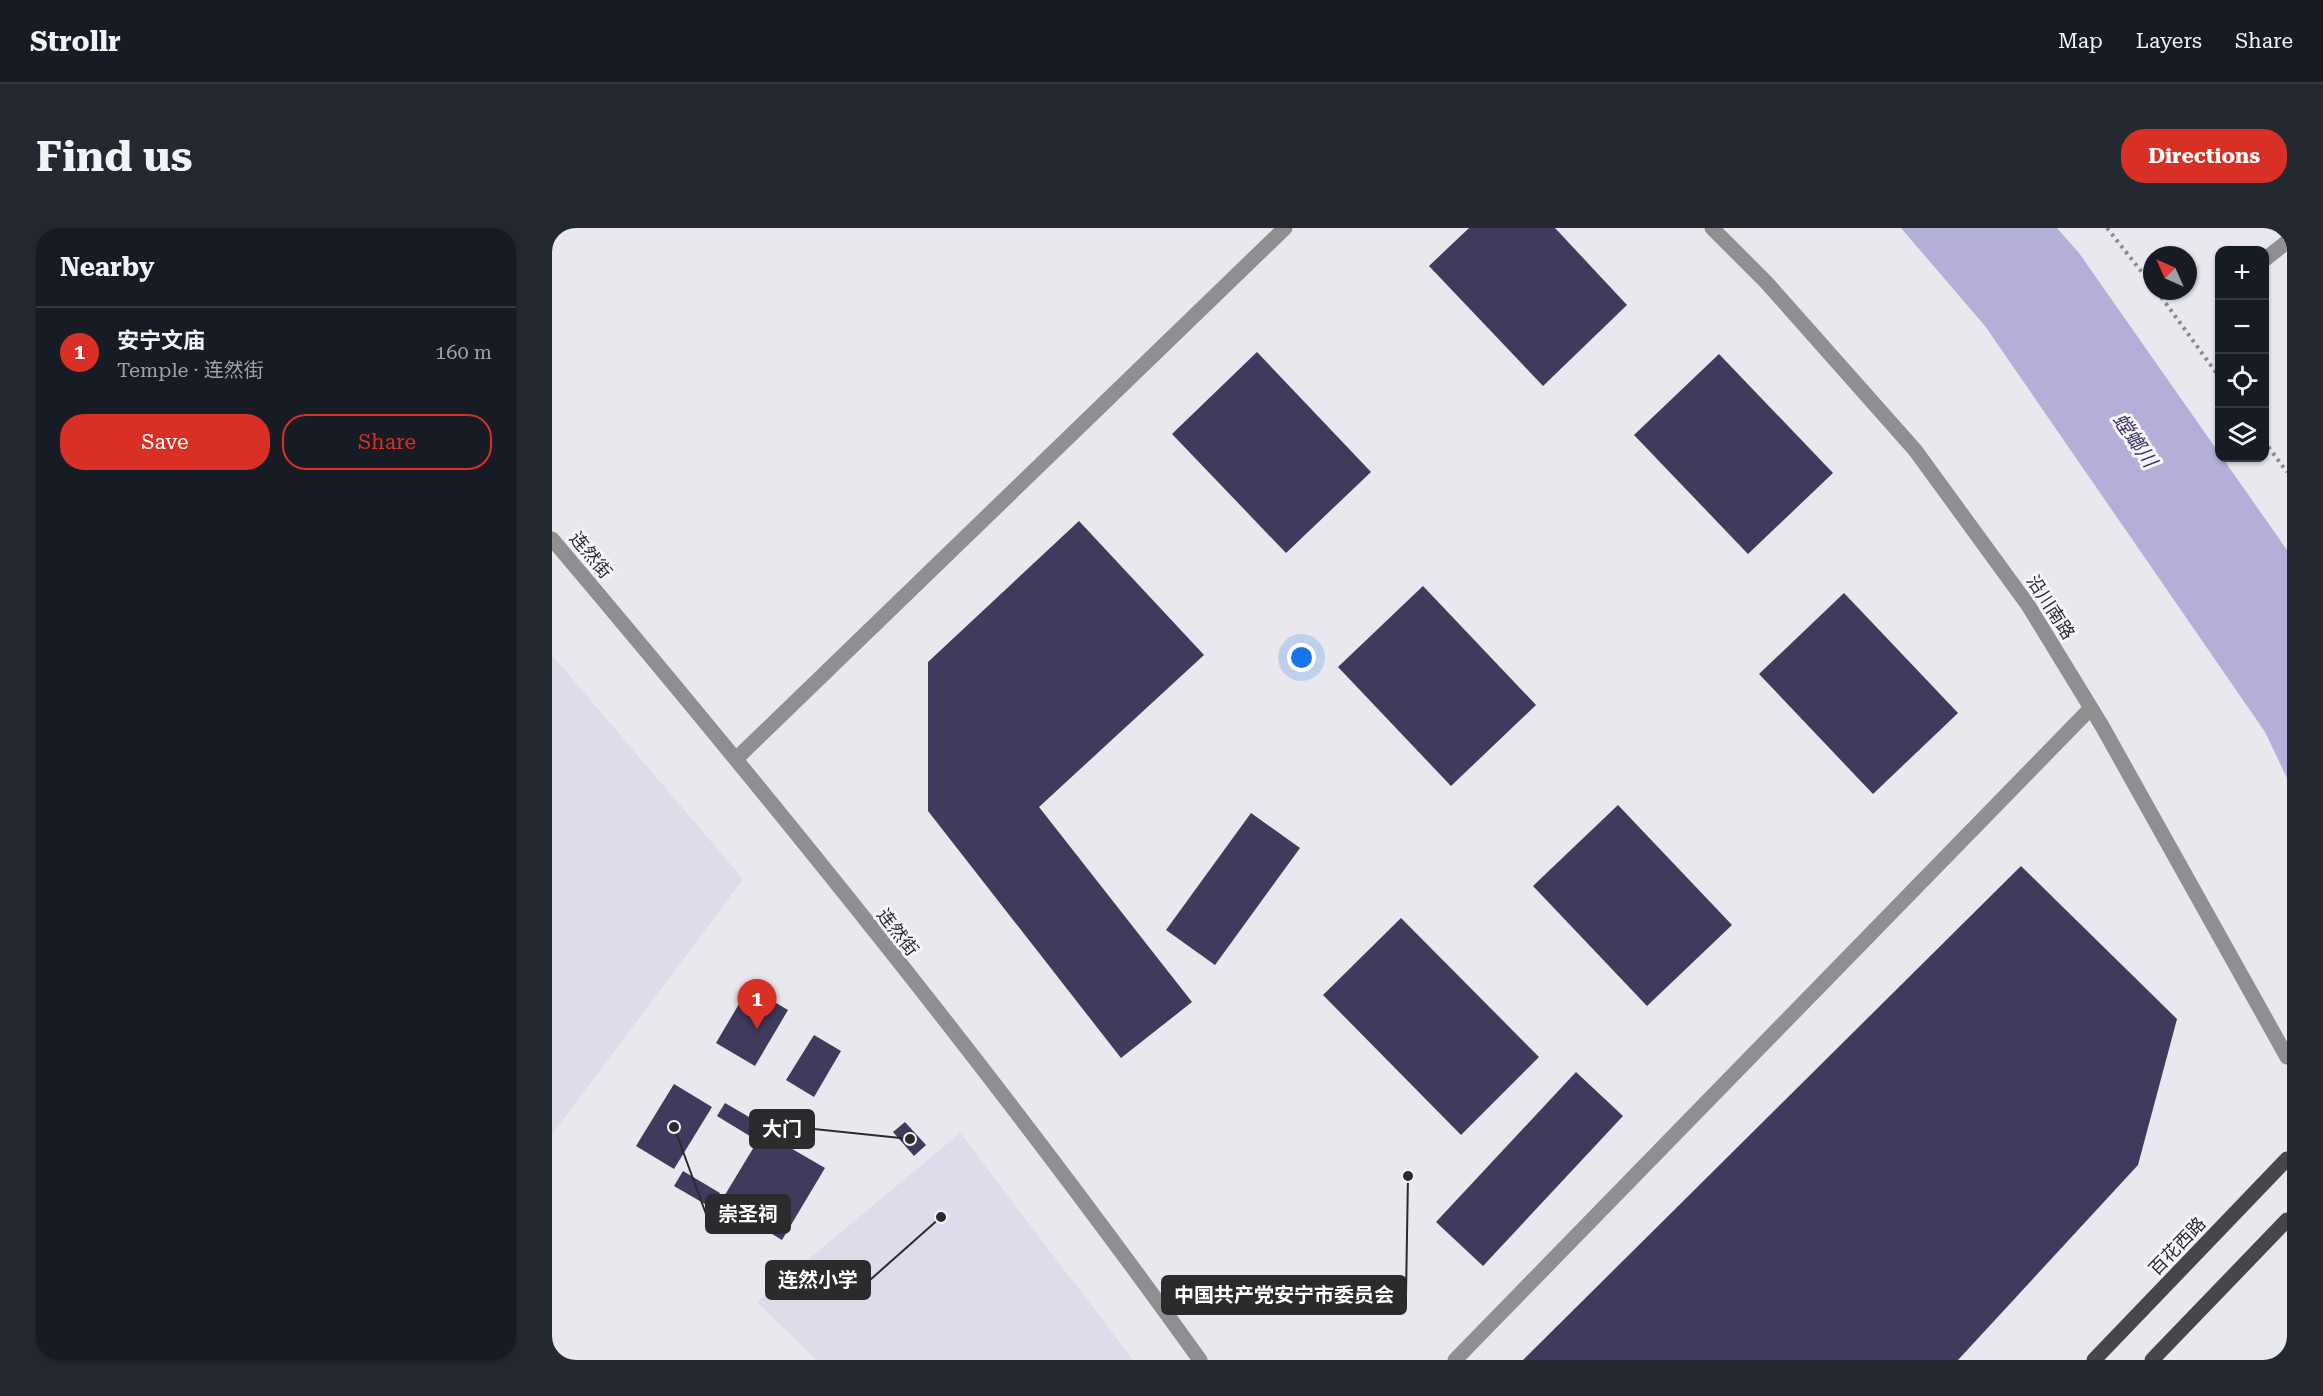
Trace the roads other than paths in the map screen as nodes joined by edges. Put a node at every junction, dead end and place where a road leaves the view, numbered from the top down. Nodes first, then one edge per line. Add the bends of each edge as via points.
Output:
1 (1284, 228) edge
2 (1712, 228) edge
3 (2287, 242) edge
4 (2269, 257) edge
5 (552, 539) edge
6 (2091, 708) junction
7 (737, 758) junction
8 (2287, 1057) edge
9 (2287, 1160) edge
10 (2287, 1220) edge
11 (1200, 1360) edge
12 (1455, 1360) edge
13 (2094, 1360) edge
14 (2152, 1360) edge

1 - 7 street
2 - 6 street, 沿川南路 via 1766,282 1915,450 2028,605
3 - 4 street
5 - 7 street, 连然街
6 - 8 street, 沿川南路
6 - 12 street
7 - 11 street, 连然街 via 1098,1218
9 - 13 main road, 百花西路
10 - 14 main road

